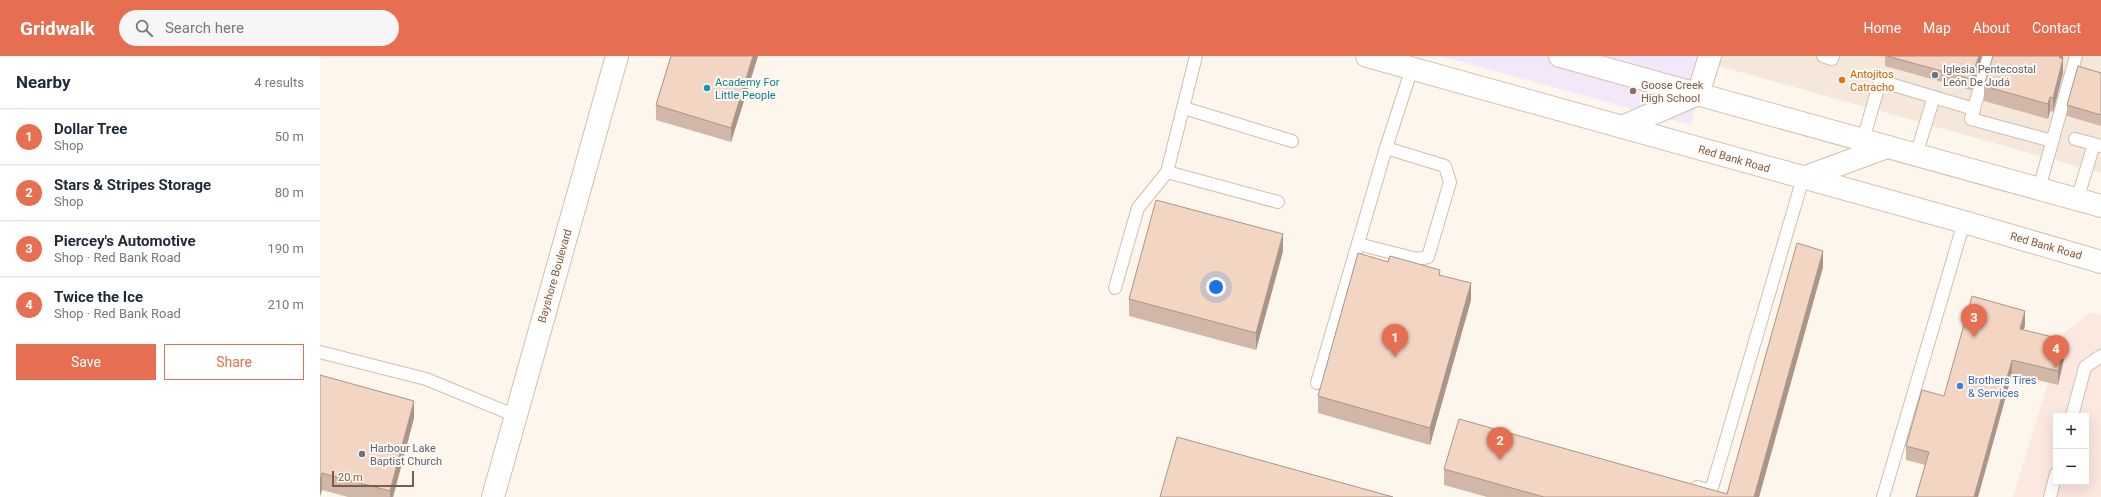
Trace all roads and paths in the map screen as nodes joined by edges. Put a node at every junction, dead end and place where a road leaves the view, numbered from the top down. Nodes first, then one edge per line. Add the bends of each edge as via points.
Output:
1 (617, 56) edge
2 (1196, 56) edge
3 (1367, 56) edge
4 (1560, 56) edge
5 (1710, 56) edge
6 (1823, 56) edge
7 (1833, 56) edge
8 (1989, 56) edge
9 (2076, 56) edge
10 (1412, 68) junction
11 (1698, 94) junction
12 (1934, 97) junction
13 (1184, 108) junction
14 (1974, 108) junction
15 (1622, 127) junction
16 (2075, 139) dead end
17 (1863, 140) junction
18 (1292, 141) dead end
19 (2052, 141) junction
20 (2097, 145) edge
21 (1887, 147) junction
22 (1386, 148) junction
23 (1916, 155) junction
24 (1167, 172) junction
25 (1803, 178) junction
26 (2039, 189) junction
27 (2077, 200) junction
28 (1278, 202) dead end
29 (2101, 206) edge
30 (1964, 222) junction
31 (1358, 244) junction
32 (2101, 262) edge
33 (1115, 288) dead end
34 (320, 352) edge
35 (2101, 356) edge
36 (1317, 383) dead end
37 (2073, 413) edge
38 (516, 416) junction
39 (1688, 485) edge
40 (2053, 485) edge
41 (493, 497) edge
42 (1883, 497) edge
43 (2050, 497) edge

1 - 38 main road, Bayshore Boulevard
2 - 13 lane
3 - 10 main road, Red Bank Road
4 - 11 main road
5 - 11 main road
6 - 7 lane via 1832,59
8 - 14 lane
9 - 19 lane
10 - 15 main road, Red Bank Road
10 - 22 lane
11 - 15 main road
11 - 17 main road
12 - 14 lane
12 - 17 lane via 1880,81
12 - 23 lane
13 - 18 lane
13 - 24 lane
14 - 19 lane via 1971,118
15 - 25 main road, Red Bank Road
16 - 20 lane
17 - 21 main road
19 - 26 lane
20 - 27 lane
21 - 23 main road
21 - 25 main road
22 - 31 lane
22 - 31 lane via 1445,166 1450,182 1428,257 1417,259
23 - 26 main road
24 - 28 lane
24 - 33 lane via 1138,208
25 - 30 main road, Red Bank Road
25 - 39 lane via 1711,491
26 - 27 main road
27 - 29 main road
30 - 32 main road, Red Bank Road
30 - 42 lane
31 - 36 lane
34 - 38 lane via 426,379
35 - 37 lane via 2085,367
38 - 41 main road, Bayshore Boulevard
40 - 43 lane

